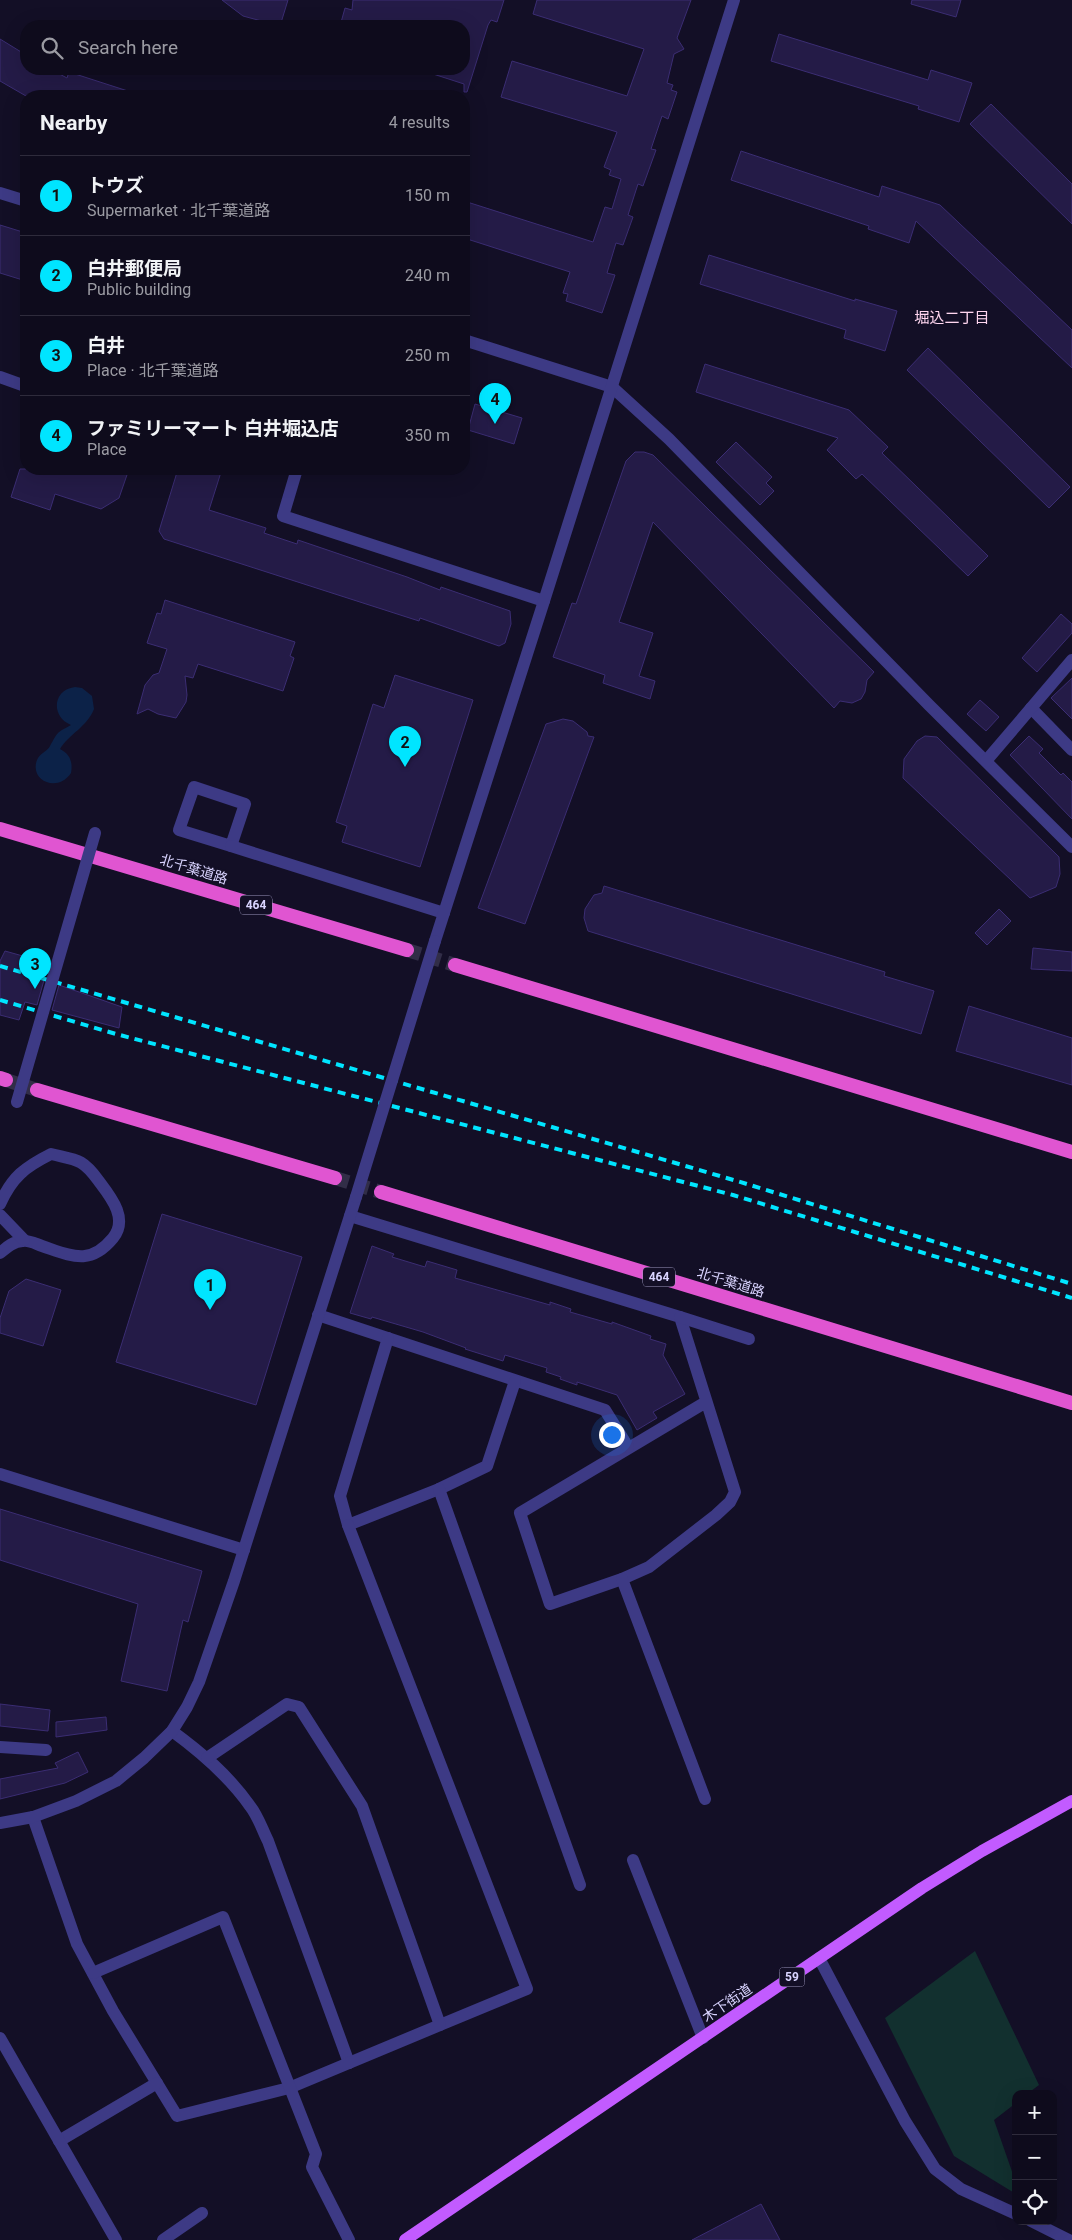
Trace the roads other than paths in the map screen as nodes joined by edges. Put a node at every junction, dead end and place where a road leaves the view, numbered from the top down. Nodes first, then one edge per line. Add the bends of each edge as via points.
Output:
1 (734, 0) edge
2 (0, 193) edge
3 (20, 199) edge
4 (470, 342) edge
5 (0, 377) edge
6 (20, 384) edge
7 (612, 387) junction
8 (295, 475) edge
9 (544, 602) junction
10 (1072, 660) edge
11 (1031, 708) junction
12 (1072, 750) edge
13 (986, 761) junction
14 (0, 829) edge
15 (95, 833) dead end
16 (231, 846) junction
17 (1072, 847) edge
18 (444, 913) junction
19 (407, 950) tunnel mouth
20 (455, 965) tunnel mouth
21 (38, 1090) tunnel mouth
22 (17, 1102) dead end
23 (1072, 1152) edge
24 (335, 1178) tunnel mouth
25 (381, 1192) tunnel mouth
26 (0, 1204) edge
27 (0, 1215) edge
28 (350, 1216) junction
29 (24, 1240) junction
30 (0, 1252) edge
31 (318, 1315) junction
32 (680, 1317) junction
33 (388, 1338) junction
34 (749, 1338) dead end
35 (515, 1381) junction
36 (706, 1402) junction
37 (1072, 1402) edge
38 (628, 1448) junction
39 (0, 1474) edge
40 (439, 1489) junction
41 (348, 1525) junction
42 (244, 1550) junction
43 (622, 1579) junction
44 (172, 1731) junction
45 (0, 1747) edge
46 (46, 1750) dead end
47 (207, 1758) junction
48 (706, 1799) dead end
49 (1072, 1801) edge
50 (33, 1817) junction
51 (0, 1823) edge
52 (633, 1860) dead end
53 (580, 1886) dead end
54 (819, 1958) junction
55 (93, 1973) junction
56 (440, 2025) junction
57 (702, 2038) junction
58 (0, 2039) edge
59 (349, 2063) junction
60 (157, 2083) junction
61 (289, 2088) junction
62 (59, 2141) junction
63 (1012, 2212) edge
64 (202, 2213) dead end
65 (1038, 2225) edge
66 (116, 2240) edge
67 (163, 2240) edge
68 (349, 2240) edge
69 (406, 2240) edge
70 (1069, 2240) edge

1 - 7 street
2 - 3 street
4 - 7 street
5 - 6 street
7 - 9 street
7 - 13 street via 668,439
8 - 9 street via 284,516
9 - 18 street
10 - 11 street
11 - 12 street
11 - 13 street
13 - 17 street
14 - 19 highway, 北千葉道路 / 464
15 - 22 street, bridge
16 - 16 street via 245,804 194,787 180,830
16 - 18 street
18 - 28 street, bridge
20 - 23 highway
21 - 24 highway
25 - 37 highway, 北千葉道路 / 464
26 - 29 street via 8,1186 31,1164 51,1154 81,1161 117,1206 116,1235 103,1250 94,1254 85,1257 67,1254
27 - 29 street
28 - 31 street
28 - 32 street
29 - 30 street
31 - 33 street
31 - 42 street
32 - 34 street
32 - 36 street
33 - 35 street
33 - 41 street via 340,1496
35 - 38 street via 605,1410
35 - 40 street via 487,1466
36 - 38 street
36 - 43 street via 734,1492 730,1502 649,1567
38 - 43 street via 520,1513 550,1604
39 - 42 street
40 - 41 street
40 - 53 street
41 - 56 street via 527,1989
42 - 44 street via 199,1682
43 - 48 street
44 - 47 street
44 - 50 street via 116,1780 76,1801
45 - 46 street
47 - 56 street via 287,1704 299,1707 362,1806
47 - 59 street via 252,1807 268,1841
49 - 54 main road, 木下街道 / 59 via 952,1870
50 - 51 street
50 - 55 street via 77,1944
52 - 57 street
54 - 57 main road, 木下街道 / 59
54 - 63 street via 904,2121 935,2169 961,2189
55 - 60 street
55 - 61 street via 222,1917
56 - 59 street
57 - 69 main road, 木下街道 / 59
58 - 62 street
59 - 61 street
60 - 61 street via 177,2116
60 - 62 street
61 - 68 street via 316,2154 312,2167
62 - 66 street
64 - 67 street
65 - 70 street

